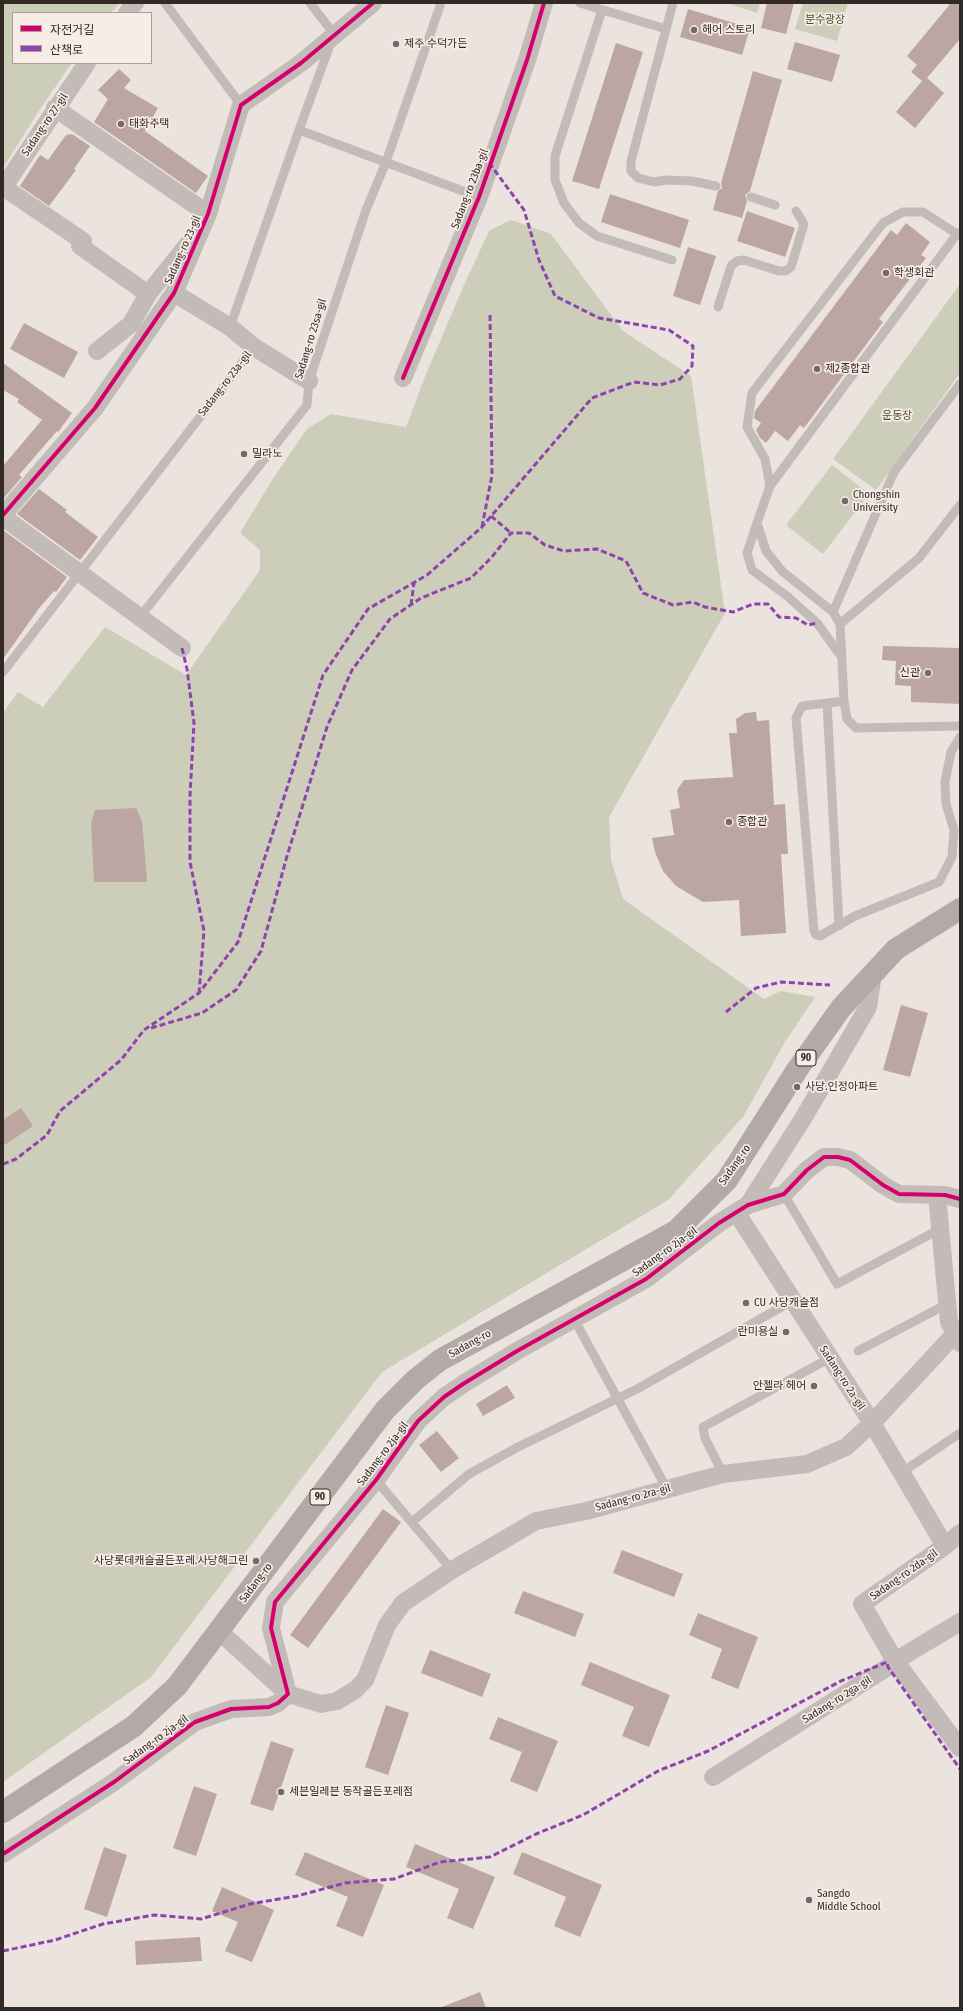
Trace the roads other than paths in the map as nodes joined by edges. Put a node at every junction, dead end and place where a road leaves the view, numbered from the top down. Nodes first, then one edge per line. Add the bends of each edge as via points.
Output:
1 (135, 3) edge
2 (166, 3) edge
3 (310, 3) edge
4 (373, 3) edge
5 (442, 3) edge
6 (544, 3) edge
7 (580, 3) edge
8 (673, 3) edge
9 (602, 10) junction
10 (128, 12) edge
11 (666, 29) junction
12 (334, 34) junction
13 (87, 64) edge
14 (242, 105) junction
15 (55, 108) junction
16 (299, 130) junction
17 (386, 162) junction
18 (716, 186) dead end
19 (3, 188) edge
20 (479, 197) junction
21 (751, 197) dead end
22 (775, 205) dead end
23 (796, 211) dead end
24 (205, 221) junction
25 (959, 233) edge
26 (672, 260) dead end
27 (174, 293) junction
28 (148, 294) junction
29 (718, 308) dead end
30 (230, 327) junction
31 (254, 347) junction
32 (97, 351) dead end
33 (403, 378) dead end
34 (309, 381) junction
35 (960, 384) edge
36 (770, 486) junction
37 (960, 505) edge
38 (3, 516) edge
39 (757, 523) junction
40 (80, 572) junction
41 (833, 612) junction
42 (140, 617) junction
43 (840, 624) junction
44 (182, 648) dead end
45 (841, 656) junction
46 (3, 672) edge
47 (844, 701) junction
48 (827, 703) junction
49 (960, 726) edge
50 (960, 738) edge
51 (960, 909) edge
52 (839, 926) junction
53 (873, 974) junction
54 (784, 1194) junction
55 (937, 1195) junction
56 (960, 1199) edge
57 (742, 1208) junction
58 (940, 1229) junction
59 (792, 1301) junction
60 (947, 1304) junction
61 (574, 1319) junction
62 (957, 1339) edge
63 (858, 1351) dead end
64 (830, 1358) junction
65 (618, 1398) junction
66 (872, 1423) junction
67 (960, 1433) edge
68 (901, 1473) junction
69 (723, 1474) junction
70 (376, 1480) junction
71 (667, 1489) junction
72 (412, 1522) junction
73 (960, 1533) edge
74 (945, 1546) junction
75 (452, 1570) junction
76 (960, 1622) edge
77 (219, 1631) junction
78 (895, 1661) junction
79 (288, 1694) junction
80 (960, 1748) edge
81 (713, 1777) dead end
82 (3, 1812) edge
83 (3, 1854) edge

1 - 10 street
2 - 14 lane
3 - 12 lane
4 - 12 street
5 - 17 lane, Sadang-ro 23sa-gil
6 - 20 street, Sadang-ro 23ba-gil
7 - 9 lane
8 - 11 lane
9 - 11 lane
9 - 26 lane via 555,156 555,180 564,203 580,223 597,236
11 - 18 lane via 631,161 631,171 638,178 654,182 692,181
12 - 14 street via 301,63
12 - 16 lane
13 - 15 street, Sadang-ro 27-gil
14 - 24 street, Sadang-ro 23-gil
15 - 19 street, Sadang-ro 27-gil
15 - 24 street, Sadang-ro 23-gil
16 - 17 lane
16 - 30 lane
17 - 20 lane, Sadang-ro 23ba-gil
17 - 34 lane, Sadang-ro 23sa-gil via 366,210
19 - 28 street via 83,241 80,246
20 - 33 street, Sadang-ro 23ba-gil
21 - 22 lane
23 - 29 lane via 804,224 791,268 779,271 744,260 737,261 731,266
24 - 27 street, Sadang-ro 23-gil
24 - 28 street
25 - 36 lane
25 - 36 lane via 923,212 903,212 883,223 752,393 747,427 765,459
27 - 30 street, Sadang-ro 23a-gil
27 - 38 street, Sadang-ro 23-gil via 95,408
28 - 32 street via 131,324
30 - 31 street, Sadang-ro 23a-gil
31 - 34 street
31 - 40 lane, Sadang-ro 23a-gil
34 - 42 lane, Sadang-ro 23sa-gil via 307,405
35 - 41 lane via 894,472
36 - 39 lane
37 - 43 lane via 919,558
38 - 40 street
39 - 41 lane via 766,551 782,570
39 - 45 lane via 747,553 752,570 817,623
40 - 42 street
40 - 46 lane, Sadang-ro 23a-gil
41 - 43 lane
42 - 44 street
43 - 45 lane
45 - 47 lane
47 - 48 lane
47 - 49 lane via 847,719 856,728
48 - 52 lane
48 - 52 lane via 802,706 796,718 814,931 820,936
50 - 52 lane via 951,752 945,782 946,804 954,830 952,857 939,882 855,916
51 - 53 main road, Sadang-ro / 90 via 896,949
53 - 57 street via 868,1007 804,1117
53 - 77 main road, Sadang-ro / 90 via 841,1008 797,1070 727,1180 676,1231 440,1360 415,1380 385,1410
54 - 55 street, Sadang-ro 2ja-gil via 807,1170 824,1157 838,1157 850,1160 899,1194
54 - 57 street, Sadang-ro 2ja-gil
54 - 58 lane via 836,1284
55 - 56 street, Sadang-ro 2ja-gil
55 - 58 street
57 - 59 street, Sadang-ro 2a-gil
57 - 61 street, Sadang-ro 2ja-gil via 646,1279
58 - 60 street
59 - 64 street, Sadang-ro 2a-gil
59 - 65 lane
60 - 62 street via 949,1322
60 - 63 lane
61 - 65 lane
61 - 70 street, Sadang-ro 2ja-gil via 444,1397 418,1421
62 - 66 street, Sadang-ro 2ra-gil
64 - 66 street, Sadang-ro 2a-gil
64 - 69 lane via 703,1427 705,1438
65 - 71 lane
65 - 72 lane via 469,1474
66 - 68 street, Sadang-ro 2a-gil
66 - 69 street, Sadang-ro 2ra-gil via 846,1447 807,1464
67 - 68 lane
68 - 74 street, Sadang-ro 2a-gil
69 - 71 street, Sadang-ro 2ra-gil
70 - 72 lane
70 - 79 street, Sadang-ro 2ja-gil via 275,1602 271,1628
71 - 75 street, Sadang-ro 2ra-gil via 586,1511 536,1521
72 - 75 lane
73 - 74 street, Sadang-ro 2da-gil
74 - 78 street, Sadang-ro 2da-gil via 862,1604
75 - 79 street, Sadang-ro 2ra-gil via 403,1603 387,1625 365,1680 355,1690 337,1701 321,1704
76 - 78 street, Sadang-ro 2ga-gil
77 - 79 street
77 - 82 main road, Sadang-ro / 90 via 177,1686 134,1726
78 - 80 street
78 - 81 street, Sadang-ro 2ga-gil
79 - 83 street, Sadang-ro 2ja-gil via 269,1707 231,1709 195,1722 114,1782

